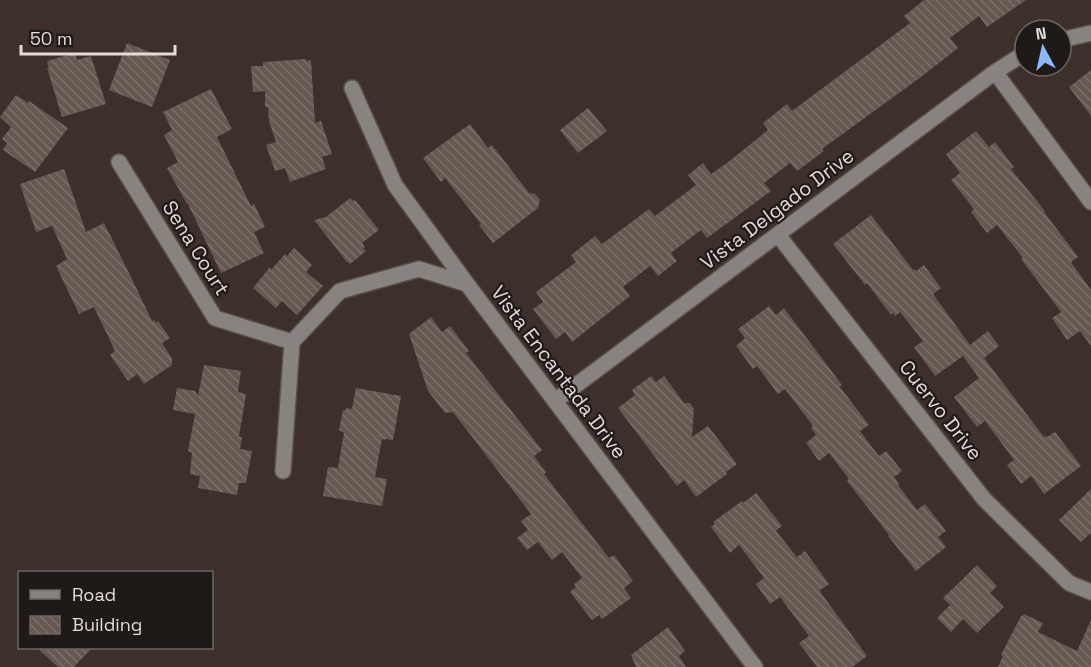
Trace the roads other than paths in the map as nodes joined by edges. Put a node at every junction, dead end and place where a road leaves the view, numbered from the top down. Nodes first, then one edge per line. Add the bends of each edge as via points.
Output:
1 (1091, 33) edge
2 (1073, 37) edge
3 (1013, 61) edge
4 (995, 72) junction
5 (352, 88) dead end
6 (119, 162) dead end
7 (1091, 202) edge
8 (778, 234) junction
9 (467, 284) junction
10 (292, 342) junction
11 (555, 401) junction
12 (282, 471) dead end
13 (1091, 592) edge
14 (755, 667) edge

1 - 2 street
3 - 4 street, Vista Delgado Drive
4 - 7 street
4 - 8 street, Vista Delgado Drive
5 - 9 street, Vista Encantada Drive via 395,185
6 - 10 street, Sena Court via 214,318
8 - 11 street, Vista Delgado Drive
8 - 13 street, Cuervo Drive via 984,499 1069,583
9 - 10 street via 419,269 340,291
9 - 11 street, Vista Encantada Drive
10 - 12 street
11 - 14 street, Vista Encantada Drive

